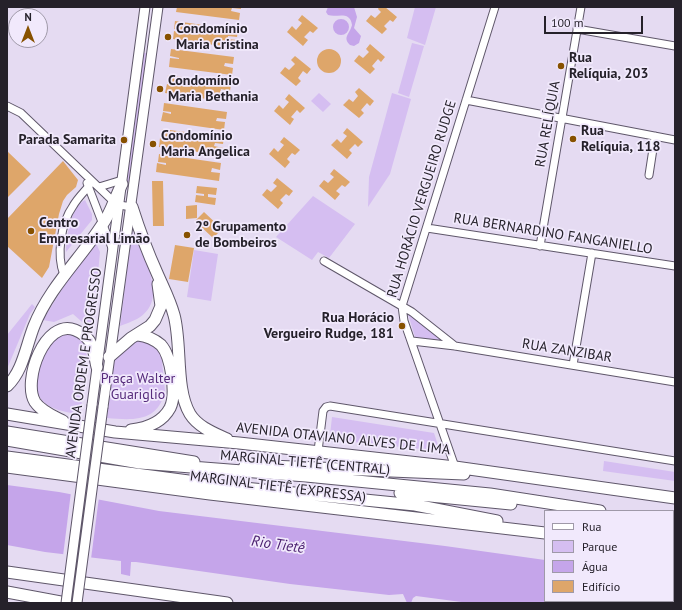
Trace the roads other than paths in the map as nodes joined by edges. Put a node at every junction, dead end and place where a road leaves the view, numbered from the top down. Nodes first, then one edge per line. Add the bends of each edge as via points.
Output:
1 (145, 7) edge
2 (158, 7) edge
3 (495, 7) edge
4 (581, 7) edge
5 (578, 29) junction
6 (675, 46) edge
7 (466, 100) junction
8 (7, 106) edge
9 (562, 118) junction
10 (655, 136) junction
11 (675, 140) edge
12 (82, 172) junction
13 (649, 175) dead end
14 (122, 182) junction
15 (88, 186) junction
16 (98, 187) junction
17 (93, 196) junction
18 (78, 199) junction
19 (117, 203) junction
20 (132, 207) junction
21 (104, 223) junction
22 (427, 228) junction
23 (540, 246) junction
24 (113, 250) junction
25 (592, 253) junction
26 (324, 261) dead end
27 (675, 266) edge
28 (157, 273) junction
29 (64, 275) junction
30 (402, 306) junction
31 (138, 335) junction
32 (412, 341) junction
33 (455, 346) junction
34 (109, 357) junction
35 (573, 365) junction
36 (97, 367) junction
37 (675, 382) edge
38 (7, 386) edge
39 (7, 414) edge
40 (440, 424) junction
41 (70, 425) junction
42 (7, 432) edge
43 (115, 432) junction
44 (7, 440) edge
45 (239, 443) junction
46 (318, 451) junction
47 (7, 458) edge
48 (675, 461) edge
49 (7, 467) edge
50 (455, 467) junction
51 (492, 473) junction
52 (234, 487) junction
53 (675, 498) edge
54 (541, 502) junction
55 (593, 510) edge
56 (527, 531) junction
57 (544, 533) edge
58 (7, 572) edge
59 (7, 592) edge
60 (32, 598) junction
61 (7, 599) edge
62 (66, 603) edge
63 (77, 603) edge
64 (227, 603) edge

1 - 14 main road
2 - 20 main road, AVENIDA ORDEM E PROGRESSO
3 - 7 street, RUA HORÁCIO VERGUEIRO RUDGE
4 - 5 street, RUA RELÍQUIA
5 - 6 street
5 - 9 street, RUA RELÍQUIA
7 - 9 street
7 - 22 street, RUA HORÁCIO VERGUEIRO RUDGE
8 - 12 street via 21,113
9 - 10 street
9 - 23 street, RUA RELÍQUIA
10 - 11 street
10 - 13 street
12 - 15 street
12 - 16 street
14 - 16 street
14 - 19 highway
15 - 17 street
15 - 18 street
16 - 19 street
17 - 18 street
17 - 21 street
18 - 29 street via 70,209 64,227 60,254
19 - 20 street
19 - 21 highway
19 - 24 main road, AVENIDA ORDEM E PROGRESSO
20 - 28 highway
20 - 34 main road, AVENIDA ORDEM E PROGRESSO via 120,271
21 - 24 street
21 - 29 highway
22 - 23 street, RUA BERNARDINO FANGANIELLO
22 - 30 street, RUA HORÁCIO VERGUEIRO RUDGE
23 - 25 street, RUA BERNARDINO FANGANIELLO
24 - 36 main road, AVENIDA ORDEM E PROGRESSO
25 - 27 street, RUA BERNARDINO FANGANIELLO
25 - 35 street
26 - 30 street, RUA ZANZIBAR
28 - 31 highway via 161,306 150,326
28 - 45 highway via 170,298 179,339 183,392 190,414 207,430
29 - 38 highway via 37,320 20,367
30 - 32 street, RUA HORÁCIO VERGUEIRO RUDGE via 404,321
30 - 33 street, RUA ZANZIBAR
31 - 34 highway via 118,347
31 - 43 highway via 153,339 165,351 172,385 170,408 154,425
32 - 33 street, RUA ZANZIBAR
32 - 40 street, RUA HORÁCIO VERGUEIRO RUDGE
33 - 35 street, RUA ZANZIBAR
34 - 63 main road, AVENIDA ORDEM E PROGRESSO, bridge
35 - 37 street, RUA ZANZIBAR
36 - 41 highway via 92,346 87,337 79,331 62,328 47,339 32,378 34,400 40,408
36 - 62 main road, AVENIDA ORDEM E PROGRESSO, bridge
39 - 41 highway, AVENIDA OTAVIANO ALVES DE LIMA
40 - 46 street via 328,406 323,411
40 - 48 street
40 - 50 street, RUA HORÁCIO VERGUEIRO RUDGE
41 - 43 highway, AVENIDA OTAVIANO ALVES DE LIMA
42 - 51 highway via 209,463 435,473
43 - 45 highway, AVENIDA OTAVIANO ALVES DE LIMA
44 - 54 highway, MARGINAL TIETÊ (CENTRAL) via 140,464 490,494
45 - 46 highway, AVENIDA OTAVIANO ALVES DE LIMA
46 - 50 highway, AVENIDA OTAVIANO ALVES DE LIMA
47 - 52 highway
49 - 56 highway, MARGINAL TIETÊ (EXPRESSA) via 210,494
50 - 51 highway, AVENIDA OTAVIANO ALVES DE LIMA
51 - 53 highway, AVENIDA OTAVIANO ALVES DE LIMA
52 - 54 highway via 242,482 279,481 502,504
52 - 56 highway via 415,505 514,524
54 - 55 highway, MARGINAL TIETÊ (CENTRAL)
56 - 57 highway, MARGINAL TIETÊ (EXPRESSA)
58 - 64 highway
59 - 60 highway
60 - 61 highway via 18,601
60 - 62 highway

